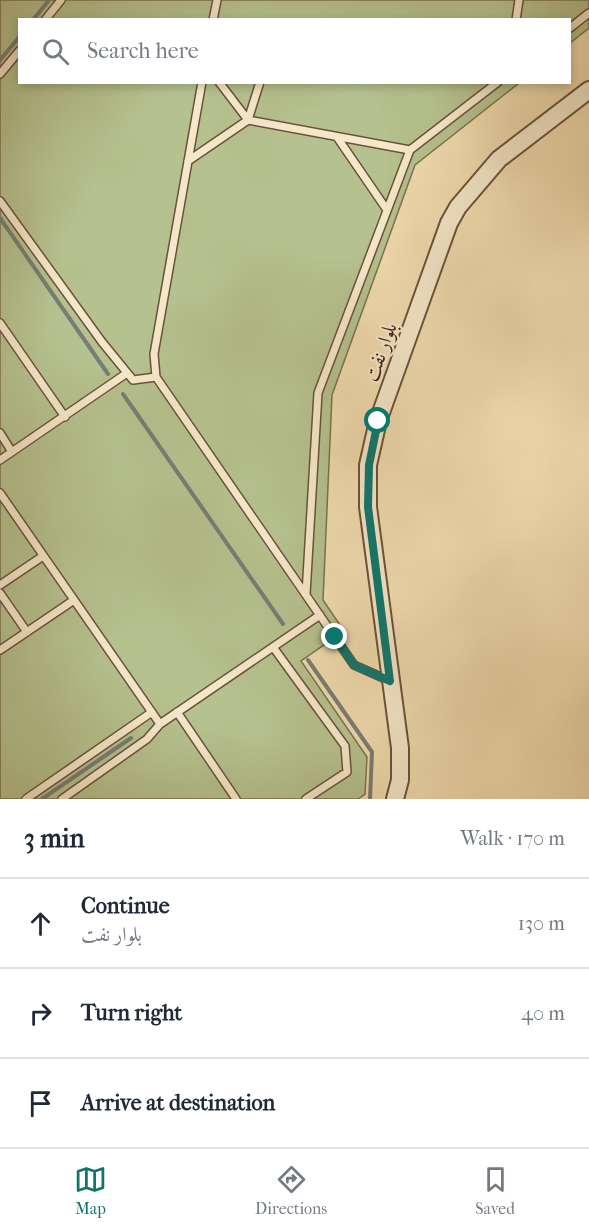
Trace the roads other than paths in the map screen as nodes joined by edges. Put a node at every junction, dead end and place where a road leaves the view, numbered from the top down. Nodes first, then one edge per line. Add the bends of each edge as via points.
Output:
1 (61, 0) edge
2 (217, 0) edge
3 (519, 0) edge
4 (589, 13) edge
5 (47, 18) edge
6 (213, 18) edge
7 (516, 18) edge
8 (571, 27) edge
9 (18, 52) edge
10 (0, 74) edge
11 (202, 84) edge
12 (221, 84) edge
13 (259, 84) edge
14 (495, 84) edge
15 (589, 90) edge
16 (248, 120) junction
17 (337, 137) junction
18 (410, 150) junction
19 (188, 161) junction
20 (0, 201) edge
21 (387, 210) junction
22 (0, 323) edge
23 (127, 373) junction
24 (156, 377) junction
25 (66, 417) junction
26 (0, 433) edge
27 (12, 452) junction
28 (0, 460) edge
29 (0, 494) edge
30 (43, 556) junction
31 (0, 585) edge
32 (0, 593) edge
33 (306, 594) junction
34 (74, 600) junction
35 (320, 615) junction
36 (27, 632) junction
37 (273, 647) junction
38 (0, 650) edge
39 (390, 681) junction
40 (152, 712) junction
41 (177, 712) junction
42 (160, 724) junction
43 (26, 799) edge
44 (62, 799) edge
45 (236, 799) edge
46 (306, 799) edge
47 (395, 799) edge

1 - 5 lane
2 - 6 lane
3 - 7 lane
4 - 8 lane
9 - 10 lane
11 - 19 lane
12 - 16 lane
13 - 16 lane
14 - 18 lane
15 - 39 street, بلوار نفت via 499,159 458,207 387,395 369,465 368,507
16 - 17 lane
16 - 19 lane
17 - 18 lane
17 - 21 lane
18 - 21 lane
19 - 24 lane via 154,354
20 - 23 lane
21 - 33 lane via 318,393
22 - 25 lane
23 - 24 lane via 133,380
23 - 25 lane
24 - 33 lane
25 - 27 lane
26 - 27 lane
27 - 28 lane
29 - 30 lane
30 - 31 lane
30 - 34 lane
32 - 36 lane
33 - 35 lane
34 - 36 lane
34 - 40 lane
35 - 37 lane
35 - 39 lane via 354,665
36 - 38 lane
37 - 41 lane
37 - 46 lane via 345,746 347,772
39 - 47 street, بلوار نفت via 400,748 400,780
40 - 42 lane
40 - 43 lane
41 - 42 lane
41 - 45 lane
42 - 44 lane via 147,739

